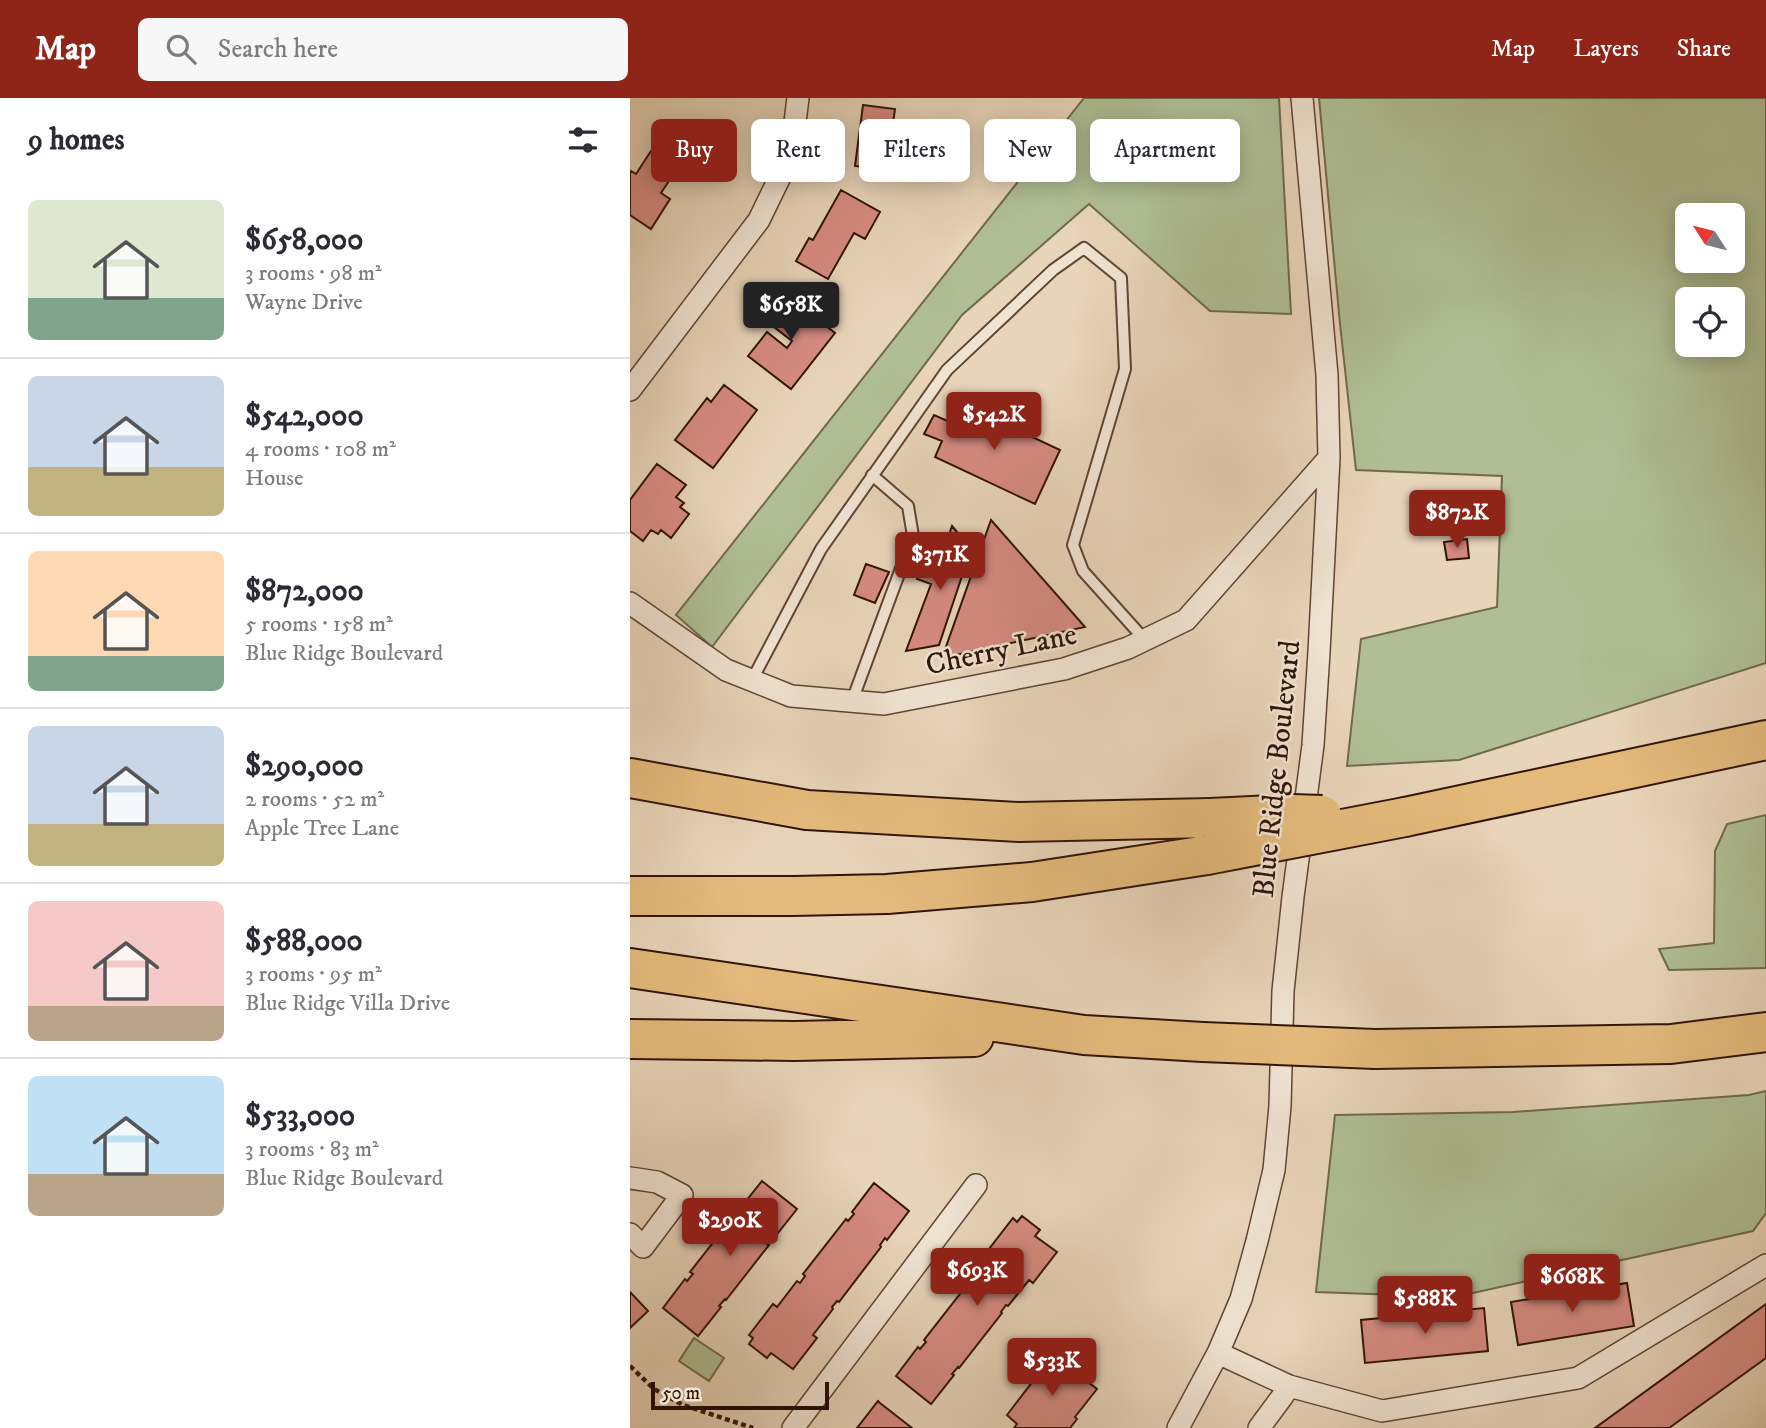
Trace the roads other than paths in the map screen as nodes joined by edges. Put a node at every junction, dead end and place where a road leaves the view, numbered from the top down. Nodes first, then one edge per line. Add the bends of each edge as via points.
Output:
1 (798, 98) edge
2 (1302, 98) edge
3 (630, 390) edge
4 (1329, 458) junction
5 (872, 475) junction
6 (630, 603) edge
7 (1145, 640) junction
8 (752, 680) junction
9 (852, 701) junction
10 (1766, 740) edge
11 (630, 778) edge
12 (1208, 837) junction
13 (630, 896) edge
14 (630, 968) edge
15 (1766, 1032) edge
16 (1084, 1035) junction
17 (630, 1039) edge
18 (630, 1178) edge
19 (975, 1185) dead end
20 (630, 1234) edge
21 (1766, 1265) edge
22 (1218, 1353) junction
23 (1289, 1386) junction
24 (793, 1428) edge
25 (1178, 1428) edge
26 (1259, 1428) edge

1 - 3 street via 791,154 759,220
2 - 4 street, Blue Ridge Boulevard via 1327,375
4 - 7 street, Cherry Lane via 1186,620
4 - 22 street, Blue Ridge Boulevard via 1313,745 1283,991 1274,1170 1241,1299
5 - 7 lane via 947,370 1053,270 1084,248 1121,278 1125,369 1073,545 1083,571
5 - 8 lane via 821,549
5 - 9 lane via 908,506 913,536
6 - 8 street, Cherry Lane via 726,670
7 - 9 street, Cherry Lane via 1064,669 884,704
8 - 9 street, Cherry Lane via 791,696
10 - 12 highway, bridge via 1405,817 1293,814
11 - 12 highway via 807,810
12 - 13 highway via 1032,882 887,894
14 - 16 highway
15 - 16 highway, bridge via 1671,1044 1375,1049
16 - 17 highway
18 - 20 street via 657,1182 682,1195 643,1247
19 - 24 street
21 - 23 street via 1578,1378 1382,1411
22 - 23 street
22 - 25 street, Blue Ridge Boulevard
23 - 26 street

